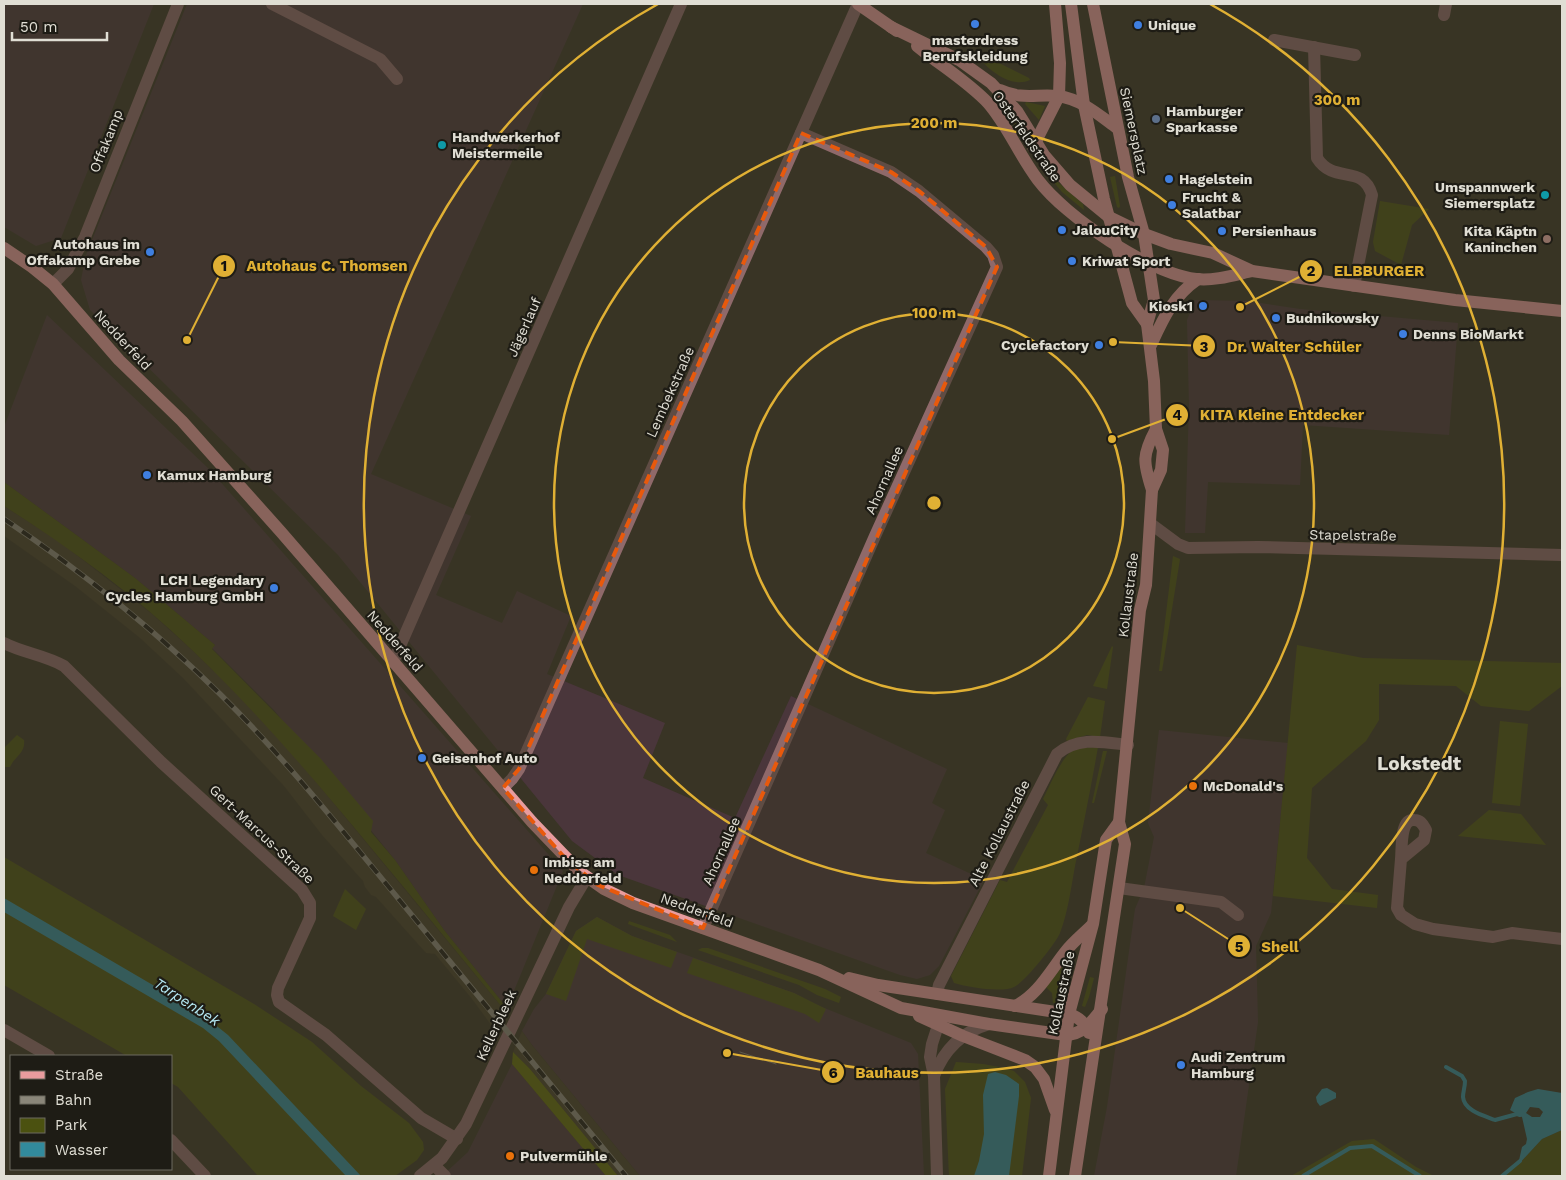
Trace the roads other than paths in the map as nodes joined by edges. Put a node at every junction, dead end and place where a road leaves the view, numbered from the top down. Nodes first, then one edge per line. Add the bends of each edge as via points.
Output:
1 (178, 4) edge
2 (272, 4) edge
3 (681, 4) edge
4 (858, 4) edge
5 (1055, 4) edge
6 (1072, 4) edge
7 (1093, 4) edge
8 (892, 27) junction
9 (1274, 40) dead end
10 (1314, 47) junction
11 (1355, 55) dead end
12 (397, 78) dead end
13 (996, 87) junction
14 (1059, 96) junction
15 (1084, 105) junction
16 (1117, 128) junction
17 (801, 133) junction
18 (1036, 142) junction
19 (1033, 174) junction
20 (1109, 217) junction
21 (1145, 239) junction
22 (1116, 244) junction
23 (4, 248) edge
24 (1126, 257) junction
25 (1148, 263) junction
26 (1252, 271) junction
27 (1198, 279) junction
28 (53, 284) junction
29 (1354, 286) junction
30 (1562, 311) edge
31 (1148, 324) junction
32 (1151, 345) junction
33 (1151, 524) junction
34 (1562, 555) edge
35 (4, 643) edge
36 (393, 662) junction
37 (1128, 745) junction
38 (502, 788) junction
39 (1119, 822) junction
40 (1401, 859) dead end
41 (587, 877) junction
42 (1119, 888) junction
43 (1238, 915) dead end
44 (1093, 924) junction
45 (703, 928) junction
46 (1562, 939) edge
47 (819, 970) junction
48 (937, 994) junction
49 (957, 997) junction
50 (1015, 1006) junction
51 (1102, 1009) junction
52 (1069, 1014) junction
53 (939, 1021) junction
54 (990, 1024) junction
55 (1086, 1028) junction
56 (4, 1030) edge
57 (1066, 1035) junction
58 (963, 1036) junction
59 (1096, 1049) junction
60 (46, 1055) edge
61 (934, 1076) junction
62 (1057, 1115) junction
63 (457, 1139) junction
64 (172, 1141) edge
65 (435, 1166) junction
66 (205, 1176) edge
67 (420, 1176) edge
68 (445, 1176) edge
69 (937, 1176) edge
70 (1049, 1176) edge
71 (1075, 1176) edge

1 - 28 street, Offakamp via 85,237 68,269
2 - 12 street via 380,59
3 - 36 street, Jägerlauf
4 - 8 main road, Osterfeldstraße
4 - 17 street, Lembekstraße
5 - 14 main road
6 - 15 main road
7 - 16 main road, Siemersplatz
8 - 13 main road, Osterfeldstraße via 959,60
8 - 19 main road, Osterfeldstraße via 988,104
9 - 10 street
10 - 11 street
10 - 29 street via 1317,158 1330,172 1358,177 1369,185 1372,195
13 - 14 main road via 1024,97
13 - 18 main road, Osterfeldstraße via 1017,111
14 - 15 main road
14 - 18 main road
15 - 16 main road
15 - 20 main road
16 - 21 main road, Siemersplatz
17 - 38 street, Lembekstraße via 519,769
17 - 45 street, Ahornallee via 891,172 919,190 986,248 993,255 997,267
18 - 19 main road via 1031,157
18 - 20 main road, Osterfeldstraße via 1070,185
19 - 22 main road, Osterfeldstraße via 1063,207
20 - 21 main road, Osterfeldstraße
20 - 22 main road
21 - 24 main road
21 - 25 main road, Siemersplatz
21 - 26 main road via 1213,253
22 - 24 main road, Kollaustraße
23 - 28 main road, Nedderfeld
24 - 25 main road
24 - 31 main road, Kollaustraße via 1132,303
25 - 27 main road via 1171,274
25 - 31 main road, Kollaustraße via 1154,300
26 - 27 main road via 1209,280
26 - 29 main road
27 - 32 main road via 1186,287 1172,304
28 - 36 main road, Nedderfeld via 120,360 213,455
29 - 30 main road
31 - 32 main road, Kollaustraße
32 - 33 main road, Kollaustraße via 1156,428 1163,450 1161,470 1152,490
33 - 34 street, Stapelstraße via 1182,546
33 - 37 main road, Kollaustraße
35 - 63 street, Gert-Marcus-Straße via 64,666 161,762 302,890 310,903 310,918 278,988 279,1002 326,1035 421,1118
36 - 38 main road, Nedderfeld
37 - 39 main road, Kollaustraße
37 - 48 street, Alte Kollaustraße via 1092,741 1074,744 1057,754 939,984
38 - 41 main road, Nedderfeld via 565,858
39 - 42 main road, Kollaustraße via 1125,844
39 - 44 main road, Kollaustraße via 1106,840
40 - 46 street via 1397,908 1401,915 1415,924 1494,937 1512,933
41 - 45 main road, Nedderfeld via 624,899
41 - 63 street, Kellerbleek via 569,907
42 - 43 street via 1221,902
42 - 51 main road, Kollaustraße
44 - 50 main road via 1066,951 1034,993
44 - 52 main road, Kollaustraße
45 - 47 main road, Nedderfeld
47 - 48 main road, Nedderfeld via 878,985
47 - 53 main road, Nedderfeld via 900,1008
48 - 49 main road, Nedderfeld
49 - 50 main road, Nedderfeld
49 - 53 main road via 946,1007
50 - 52 main road, Nedderfeld
51 - 55 main road
51 - 59 main road, Kollaustraße
52 - 55 main road via 1078,1017
52 - 57 main road, Kollaustraße
53 - 54 main road, Nedderfeld
53 - 58 main road
53 - 61 street via 931,1048
54 - 57 main road, Nedderfeld
54 - 58 street
55 - 57 main road, Nedderfeld via 1074,1035
55 - 59 main road
56 - 60 street
57 - 62 main road, Kollaustraße
58 - 61 street via 943,1056
58 - 62 main road via 1033,1065 1044,1080
59 - 71 main road, Kollaustraße
61 - 69 street
62 - 70 main road, Kollaustraße
63 - 65 street, Kellerbleek
64 - 66 street
65 - 67 street, Kellerbleek
65 - 68 street

